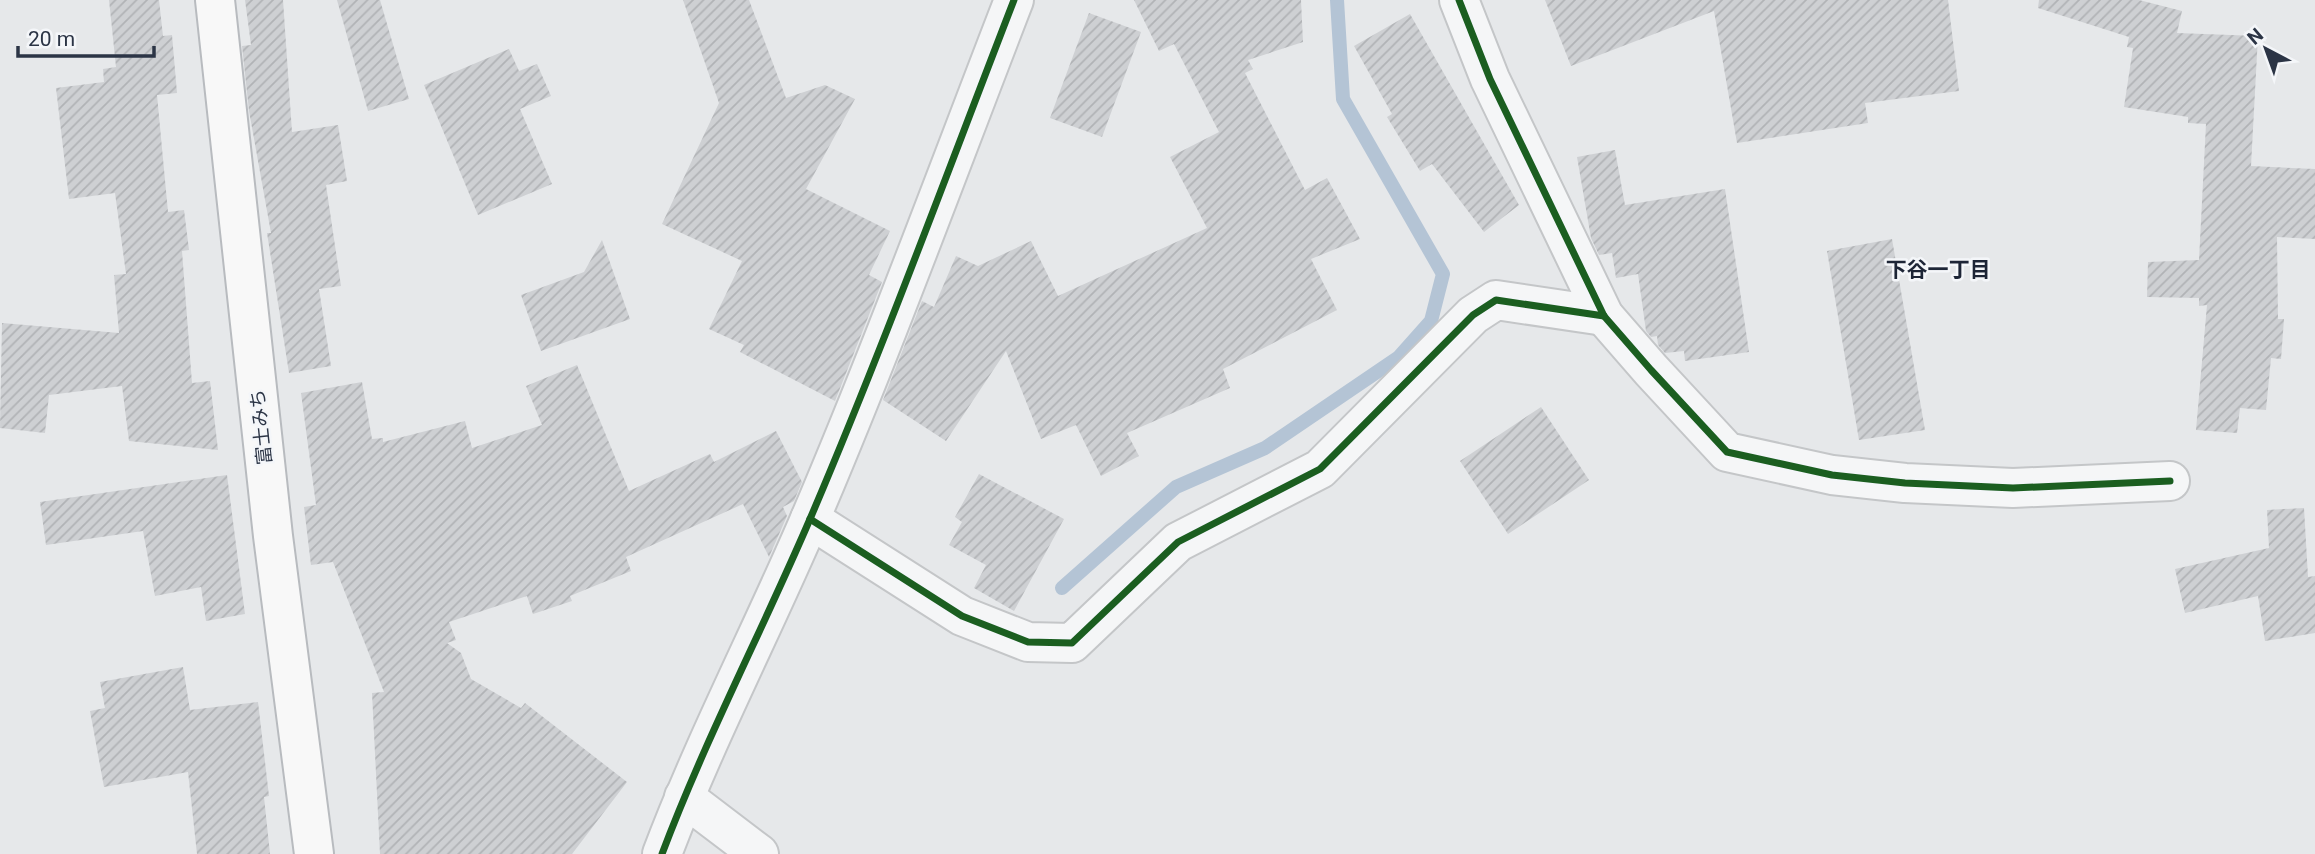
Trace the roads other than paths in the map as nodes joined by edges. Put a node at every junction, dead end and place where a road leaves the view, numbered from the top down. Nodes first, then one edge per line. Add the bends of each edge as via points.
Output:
1 (215, 0) edge
2 (1014, 0) edge
3 (1459, 0) edge
4 (1604, 316) junction
5 (2170, 481) dead end
6 (810, 519) junction
7 (684, 797) junction
8 (314, 854) edge
9 (662, 854) edge
10 (759, 854) edge

1 - 8 highway, 富士みち via 273,536
2 - 6 street
3 - 4 street via 1490,79
4 - 5 street via 1727,452 1832,475 1905,483 2013,488
4 - 6 street via 1496,300 1473,315 1320,469 1178,542 1072,643 1028,642 962,616
6 - 7 street
7 - 9 street
7 - 10 street

